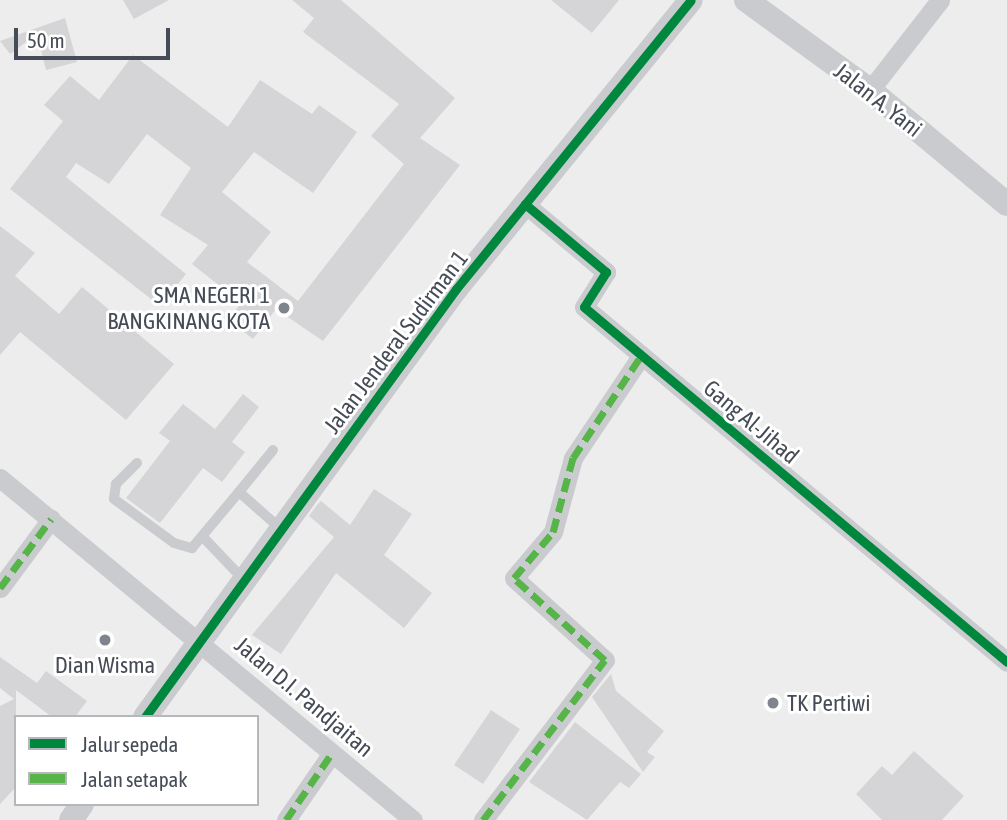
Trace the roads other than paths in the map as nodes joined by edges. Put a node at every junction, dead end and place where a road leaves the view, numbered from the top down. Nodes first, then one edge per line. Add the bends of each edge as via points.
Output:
1 (691, 0) edge
2 (746, 0) edge
3 (940, 0) edge
4 (870, 90) junction
5 (525, 204) junction
6 (1007, 204) edge
7 (641, 356) junction
8 (273, 450) dead end
9 (137, 463) dead end
10 (0, 478) edge
11 (239, 492) junction
12 (51, 519) junction
13 (281, 529) junction
14 (203, 537) junction
15 (244, 580) junction
16 (0, 588) edge
17 (200, 641) junction
18 (1007, 662) edge
19 (146, 715) edge
20 (332, 753) junction
21 (286, 820) edge
22 (413, 820) edge
23 (483, 820) edge

1 - 5 street, Jalan Jenderal Sudirman 1
2 - 4 street, Jalan A. Yani
3 - 4 street
4 - 6 street, Jalan A. Yani
5 - 7 street, Gang Al-Jihad via 606,272 584,307
5 - 13 street, Jalan Jenderal Sudirman 1
7 - 18 street, Gang Al-Jihad
7 - 23 street via 573,458 553,532 514,578 605,660
8 - 11 lane
9 - 14 lane via 117,484 114,499 174,543 192,548
10 - 12 street, Jalan D.I. Pandjaitan
11 - 13 lane
11 - 14 lane
12 - 16 street
12 - 17 street, Jalan D.I. Pandjaitan
13 - 15 street, Jalan Jenderal Sudirman 1
14 - 15 lane
15 - 17 street, Jalan Jenderal Sudirman 1
17 - 19 street, Jalan Jenderal Sudirman 1
17 - 20 street, Jalan D.I. Pandjaitan
20 - 21 street
20 - 22 street, Jalan D.I. Pandjaitan

